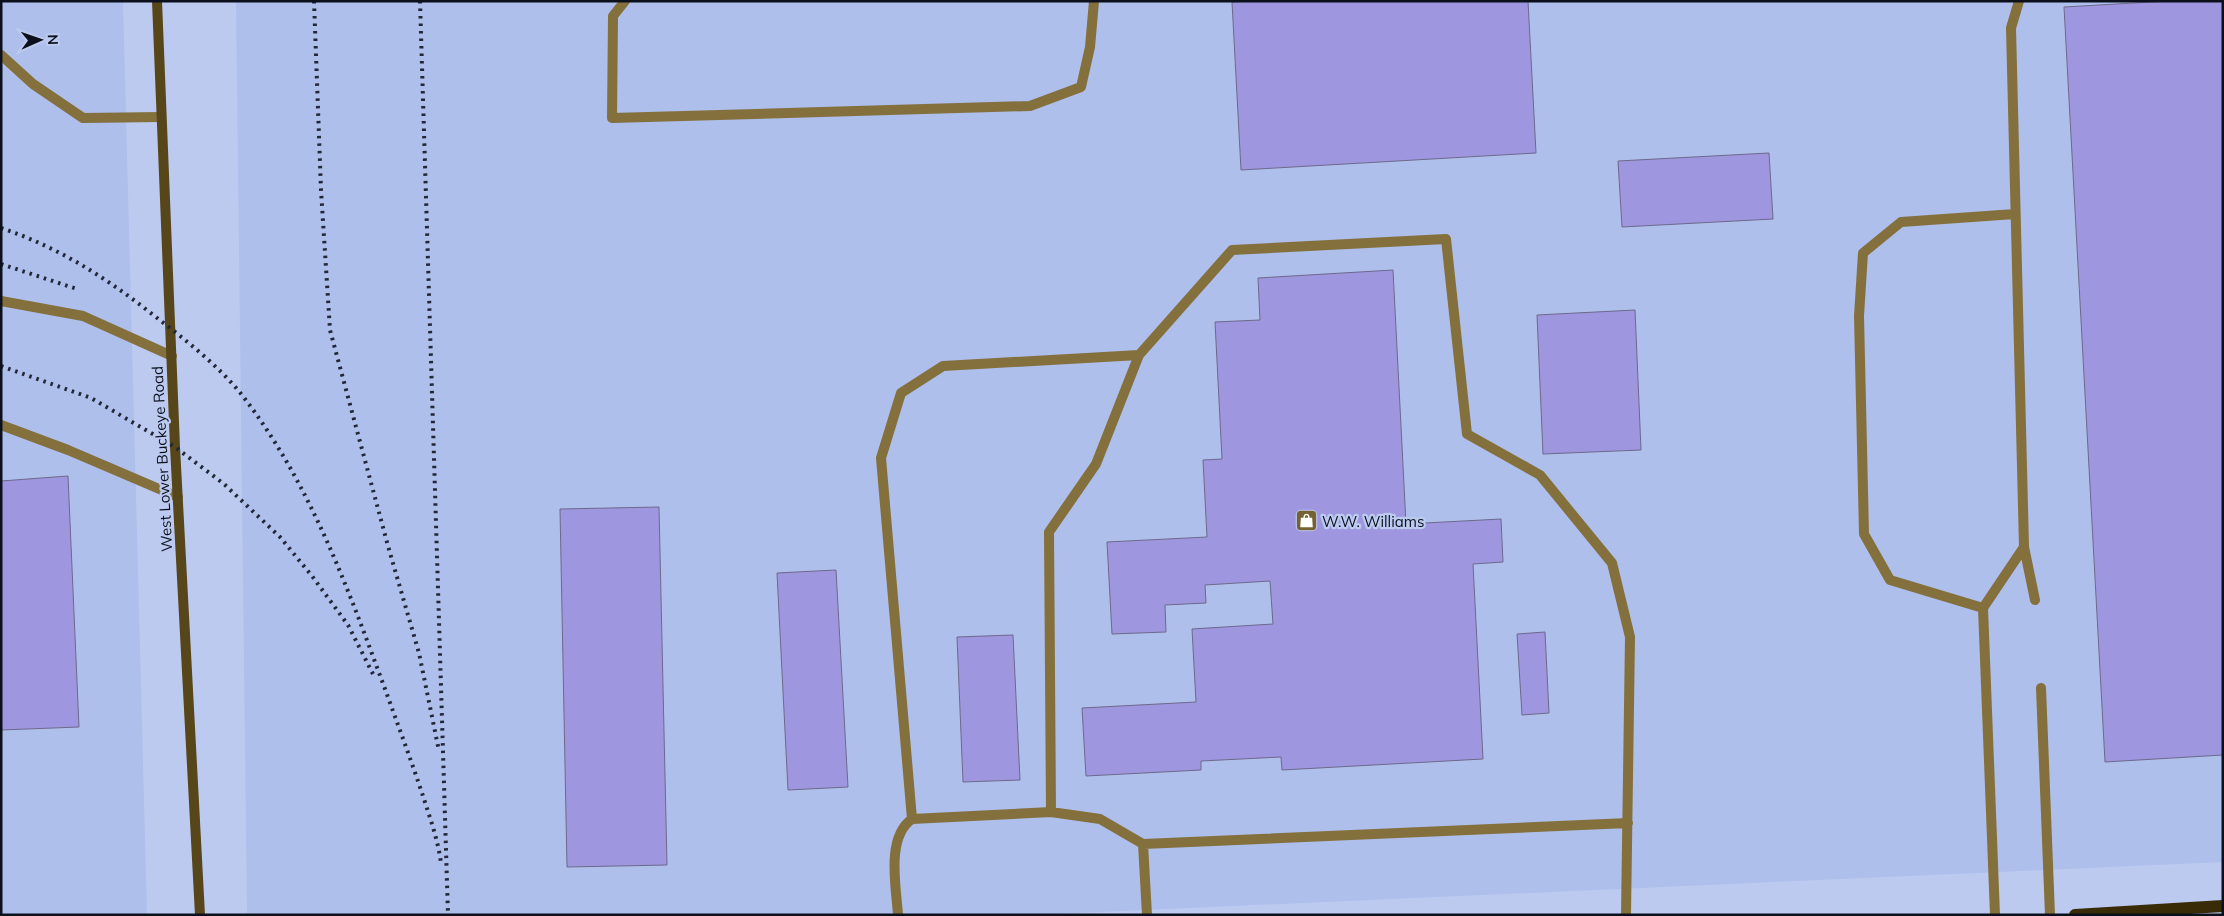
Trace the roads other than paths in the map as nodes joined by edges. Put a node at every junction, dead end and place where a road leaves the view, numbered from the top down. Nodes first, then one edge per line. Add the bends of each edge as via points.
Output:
1 (157, 1) edge
2 (625, 1) edge
3 (1094, 1) edge
4 (2019, 1) edge
5 (1, 55) edge
6 (161, 117) junction
7 (2015, 214) junction
8 (1, 301) edge
9 (1139, 355) junction
10 (172, 356) junction
11 (1, 425) edge
12 (178, 497) junction
13 (2024, 546) junction
14 (2035, 600) dead end
15 (1983, 608) junction
16 (2041, 688) dead end
17 (1051, 812) junction
18 (912, 819) junction
19 (1628, 823) junction
20 (1143, 844) junction
21 (2223, 906) edge
22 (200, 915) edge
23 (898, 915) edge
24 (1147, 915) edge
25 (1626, 915) edge
26 (1995, 915) edge
27 (2050, 915) edge
28 (2075, 915) edge

1 - 6 main road, West Lower Buckeye Road
2 - 3 lane via 614,16 612,118 1030,106 1081,87 1090,47
4 - 7 lane via 2011,28
5 - 6 lane via 33,84 84,118
6 - 10 main road, West Lower Buckeye Road
7 - 13 lane
7 - 15 lane via 1901,222 1863,253 1859,316 1864,534 1890,580
8 - 10 lane via 83,316
9 - 17 lane via 1096,464 1048,532
9 - 18 lane via 943,366 900,393 882,458
9 - 19 lane via 1232,250 1446,239 1468,434 1540,475 1612,563 1630,637
10 - 12 main road, West Lower Buckeye Road
11 - 12 lane
12 - 22 main road, West Lower Buckeye Road
13 - 14 lane
13 - 15 lane
15 - 26 lane
16 - 27 lane
17 - 18 lane
17 - 20 lane via 1100,819
18 - 23 lane via 898,835
19 - 20 lane
19 - 25 lane
20 - 24 lane
21 - 28 main road

